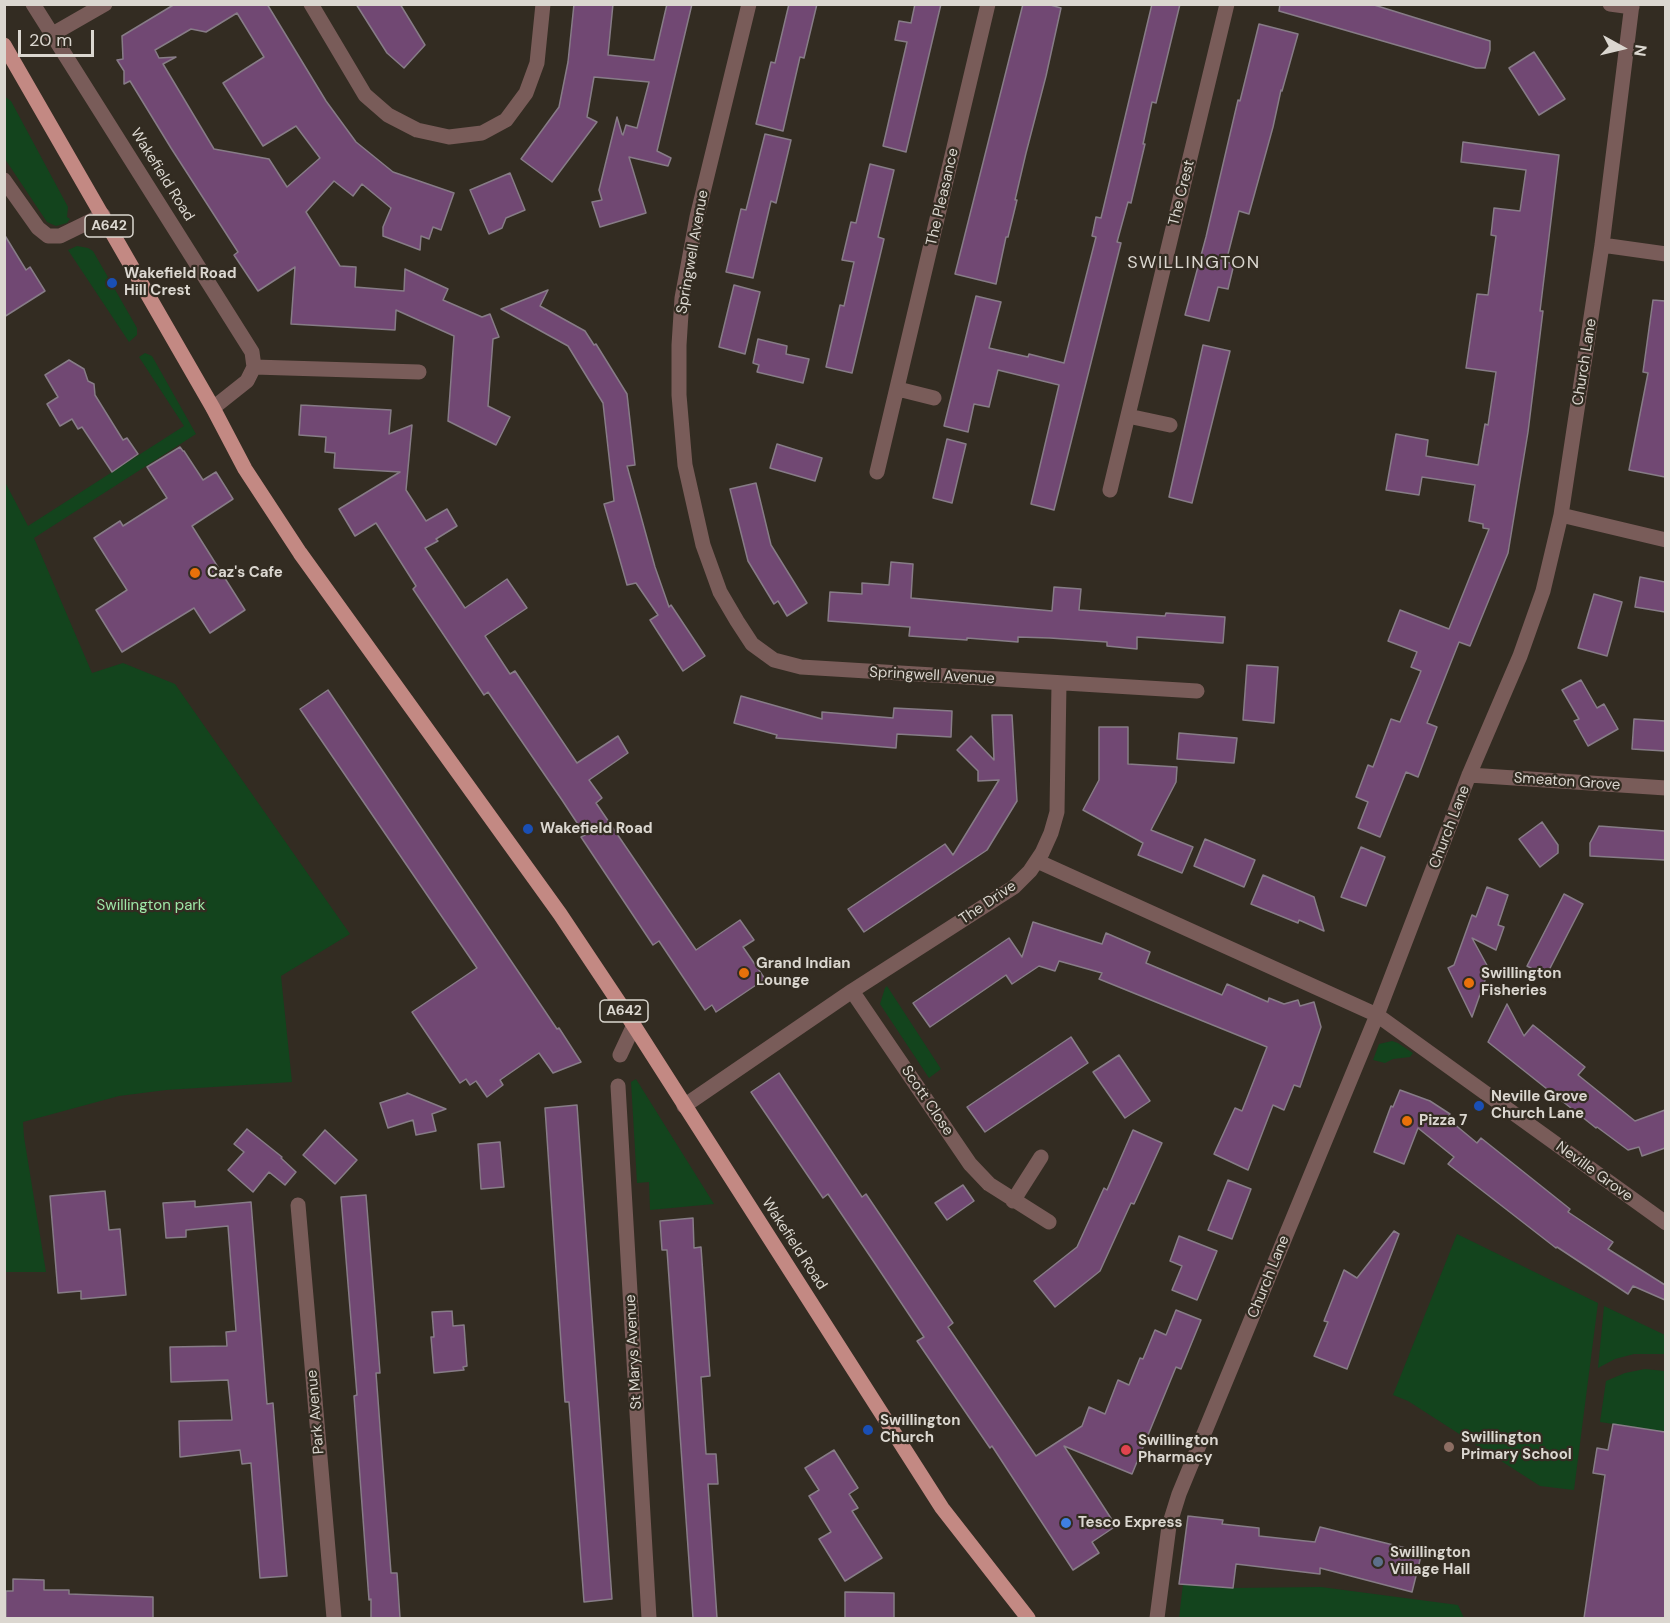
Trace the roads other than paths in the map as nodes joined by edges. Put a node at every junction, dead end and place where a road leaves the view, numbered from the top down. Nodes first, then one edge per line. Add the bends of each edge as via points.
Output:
1 (33, 4) edge
2 (105, 4) edge
3 (310, 4) edge
4 (543, 4) edge
5 (749, 4) edge
6 (988, 4) edge
7 (1227, 4) edge
8 (1610, 4) edge
9 (1632, 6) edge
10 (51, 35) junction
11 (4, 45) edge
12 (10, 67) edge
13 (4, 180) edge
14 (103, 215) junction
15 (1602, 245) junction
16 (1665, 254) edge
17 (254, 367) junction
18 (419, 372) dead end
19 (898, 389) junction
20 (934, 398) dead end
21 (213, 408) junction
22 (1128, 416) junction
23 (1170, 425) dead end
24 (876, 472) dead end
25 (1110, 490) dead end
26 (1561, 515) junction
27 (1665, 540) edge
28 (1059, 683) junction
29 (1197, 691) dead end
30 (1469, 776) junction
31 (1665, 788) edge
32 (1037, 861) junction
33 (852, 992) junction
34 (1377, 1015) junction
35 (634, 1025) junction
36 (620, 1055) dead end
37 (618, 1086) dead end
38 (684, 1106) junction
39 (1041, 1156) dead end
40 (1013, 1201) junction
41 (298, 1205) dead end
42 (1049, 1222) dead end
43 (1665, 1223) edge
44 (334, 1618) edge
45 (649, 1618) edge
46 (1028, 1618) edge
47 (1157, 1618) edge

1 - 10 street, Wakefield Road
2 - 10 street
3 - 4 street via 365,95 388,115 417,130 449,137 482,133 506,120 526,93 537,63
5 - 28 street, Springwell Avenue via 697,217 682,298 679,345 685,465 703,544 720,592 752,644 774,660 832,670
6 - 19 street, The Pleasance
7 - 22 street, The Crest
8 - 9 street
9 - 15 street, Church Lane
10 - 17 street, Wakefield Road via 252,352
11 - 12 main road, Wakefield Road / A642
12 - 14 main road, Wakefield Road / A642
13 - 14 street via 48,236 60,236
14 - 21 main road, Wakefield Road / A642
15 - 16 street
15 - 26 street, Church Lane
17 - 18 street
17 - 21 street via 247,381
19 - 20 street
19 - 24 street, The Pleasance
21 - 35 main road, Wakefield Road / A642 via 244,469 300,553 560,914
22 - 23 street
22 - 25 street, The Crest
26 - 27 street
26 - 30 street, Church Lane via 1543,591
28 - 29 street, Springwell Avenue
28 - 32 street via 1057,812 1052,833
30 - 31 street, Smeaton Grove
30 - 34 street, Church Lane
32 - 33 street, The Drive via 1014,887
32 - 34 street
33 - 38 street, The Drive
33 - 40 street, Scott Close via 970,1164
34 - 43 street, Neville Grove
34 - 47 street, Church Lane via 1179,1494 1169,1526
35 - 36 street
35 - 38 main road, Wakefield Road / A642
37 - 45 street, St Marys Avenue
38 - 46 main road, Wakefield Road / A642 via 942,1508
39 - 40 street
40 - 42 street, Scott Close
41 - 44 street, Park Avenue

